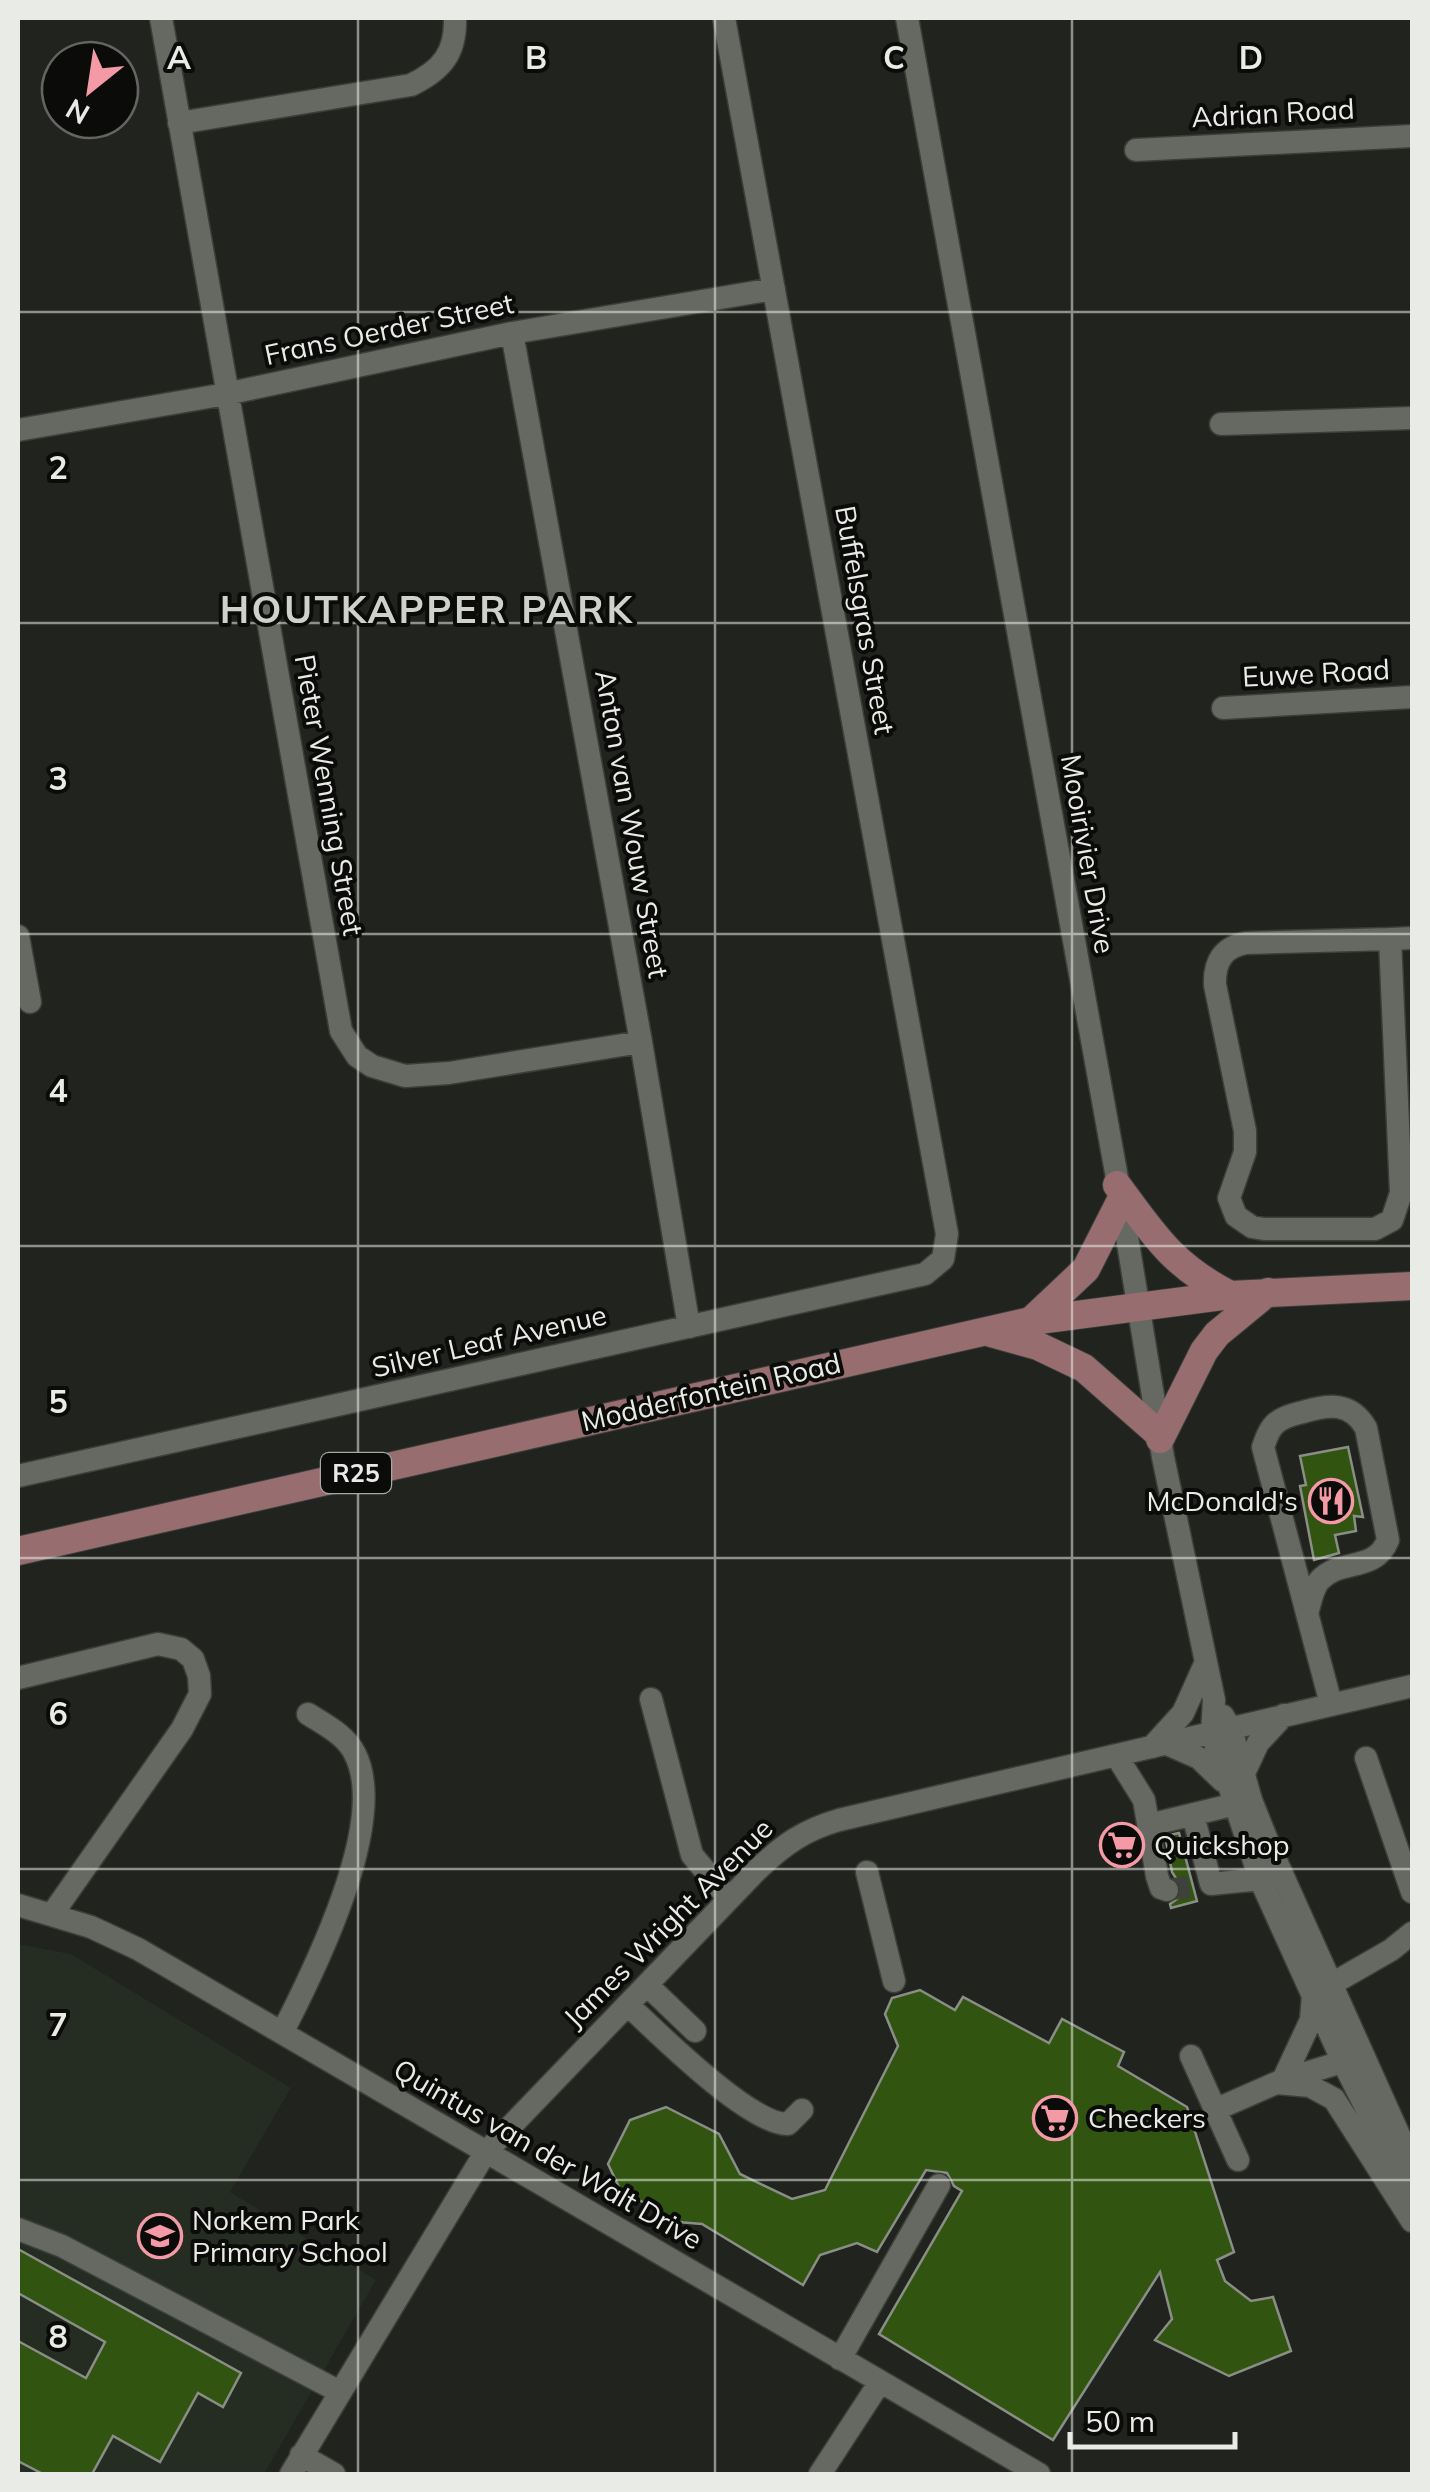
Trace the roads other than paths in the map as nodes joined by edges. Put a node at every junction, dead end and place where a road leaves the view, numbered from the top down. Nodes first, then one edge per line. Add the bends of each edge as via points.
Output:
1 (161, 18) edge
2 (455, 18) edge
3 (724, 18) edge
4 (908, 18) edge
5 (179, 124) junction
6 (1412, 136) edge
7 (1136, 150) dead end
8 (774, 289) junction
9 (512, 332) junction
10 (226, 394) junction
11 (1412, 418) edge
12 (1221, 424) dead end
13 (18, 430) edge
14 (1412, 697) edge
15 (1222, 708) dead end
16 (18, 936) edge
17 (1402, 938) edge
18 (30, 1002) dead end
19 (641, 1042) junction
20 (1119, 1192) junction
21 (948, 1234) joint
22 (1412, 1286) edge
23 (1268, 1292) junction
24 (1230, 1295) junction
25 (1136, 1306) junction
26 (1031, 1321) junction
27 (688, 1327) junction
28 (985, 1331) junction
29 (1159, 1436) junction
30 (18, 1476) edge
31 (18, 1551) edge
32 (1308, 1610) junction
33 (1205, 1664) junction
34 (18, 1678) edge
35 (1412, 1686) edge
36 (652, 1699) dead end
37 (1331, 1704) junction
38 (308, 1714) dead end
39 (1284, 1716) junction
40 (1221, 1731) junction
41 (1159, 1746) junction
42 (1116, 1755) junction
43 (1366, 1758) dead end
44 (1240, 1792) junction
45 (1193, 1815) junction
46 (1149, 1825) junction
47 (867, 1872) dead end
48 (1272, 1878) junction
49 (1166, 1890) dead end
50 (1412, 1892) edge
51 (729, 1899) junction
52 (18, 1905) edge
53 (53, 1913) junction
54 (1412, 1933) edge
55 (894, 1981) dead end
56 (647, 1985) junction
57 (1322, 1990) junction
58 (628, 2005) junction
59 (695, 2031) dead end
60 (282, 2034) junction
61 (1191, 2056) dead end
62 (1353, 2058) junction
63 (1280, 2082) junction
64 (1217, 2108) junction
65 (802, 2110) dead end
66 (485, 2153) junction
67 (1238, 2160) dead end
68 (1412, 2164) edge
69 (939, 2185) dead end
70 (1412, 2199) edge
71 (1412, 2221) edge
72 (18, 2228) edge
73 (840, 2359) junction
74 (880, 2382) junction
75 (340, 2392) junction
76 (296, 2465) edge
77 (334, 2474) edge
78 (820, 2474) edge
79 (1039, 2474) edge

1 - 5 street, Pieter Wenning Street
2 - 5 street via 454,46 443,66 411,85
3 - 8 street, Buffelsgras Street
4 - 20 street, Mooirivier Drive
5 - 10 street, Pieter Wenning Street
6 - 7 street, Adrian Road
8 - 9 street, Frans Oerder Street
8 - 21 street, Buffelsgras Street
9 - 10 street, Frans Oerder Street
9 - 19 street, Anton van Wouw Street
10 - 13 street, Frans Oerder Street
10 - 19 street, Pieter Wenning Street via 348,1045 372,1066 424,1076
11 - 12 street
14 - 15 street, Euwe Road
16 - 18 street
17 - 17 street via 1400,1204 1392,1220 1364,1230 1252,1227 1231,1207 1230,1188 1246,1143 1216,965 1227,950 1246,943
19 - 27 street, Anton van Wouw Street
20 - 24 main road via 1174,1259
20 - 25 street, Mooirivier Drive
20 - 26 main road via 1086,1269
21 - 27 street, Silver Leaf Avenue via 943,1259 925,1274
22 - 23 main road, Modderfontein Road / R25
23 - 24 main road, Modderfontein Road / R25
23 - 29 main road via 1204,1351
24 - 25 main road, Modderfontein Road / R25
25 - 26 main road, Modderfontein Road / R25
25 - 29 street, Mooirivier Drive
26 - 28 main road, Modderfontein Road / R25
27 - 30 street, Silver Leaf Avenue
28 - 29 main road via 1084,1368
28 - 31 main road, Modderfontein Road / R25
29 - 33 street, Mooirivier Drive
32 - 32 street via 1264,1447 1282,1418 1340,1406 1366,1428 1388,1540 1374,1559 1319,1580
32 - 37 street
33 - 40 street, Mooirivier Drive
33 - 41 street
34 - 53 street via 158,1644 181,1648 200,1676 200,1694 182,1729
35 - 37 street, James Wright Avenue
36 - 51 street via 692,1855
37 - 39 street, James Wright Avenue
38 - 60 street via 354,1752 364,1804 332,1928
39 - 40 street, James Wright Avenue
39 - 44 street via 1258,1743
40 - 41 street, James Wright Avenue
40 - 44 street, Mooirivier Drive
41 - 42 street, James Wright Avenue
41 - 44 street via 1208,1764
42 - 46 street via 1144,1800
42 - 51 street, James Wright Avenue via 818,1826 790,1840
43 - 50 street
44 - 45 street
44 - 48 street, Mooirivier Drive
45 - 46 street
45 - 48 street via 1202,1885
46 - 49 street via 1157,1876
47 - 55 street
48 - 57 street, Mooirivier Drive
51 - 56 street, James Wright Avenue
52 - 53 street, Quintus van der Walt Drive
53 - 60 street, Quintus van der Walt Drive via 138,1949
54 - 57 street
56 - 58 street, James Wright Avenue
56 - 59 street
57 - 62 street, Mooirivier Drive
57 - 63 street
58 - 65 street via 772,2122 788,2124
58 - 66 street, James Wright Avenue
60 - 66 street, Quintus van der Walt Drive
61 - 64 street
62 - 63 street
62 - 68 street, Mooirivier Drive
62 - 70 street, Mooirivier Drive
63 - 64 street
63 - 71 street via 1310,2086 1334,2099
64 - 67 street
66 - 73 street, Quintus van der Walt Drive
66 - 75 street, James Wright Avenue
69 - 73 street
72 - 75 street
73 - 74 street, Quintus van der Walt Drive
74 - 78 street
74 - 79 street, Quintus van der Walt Drive
75 - 76 street, James Wright Avenue
76 - 77 street

